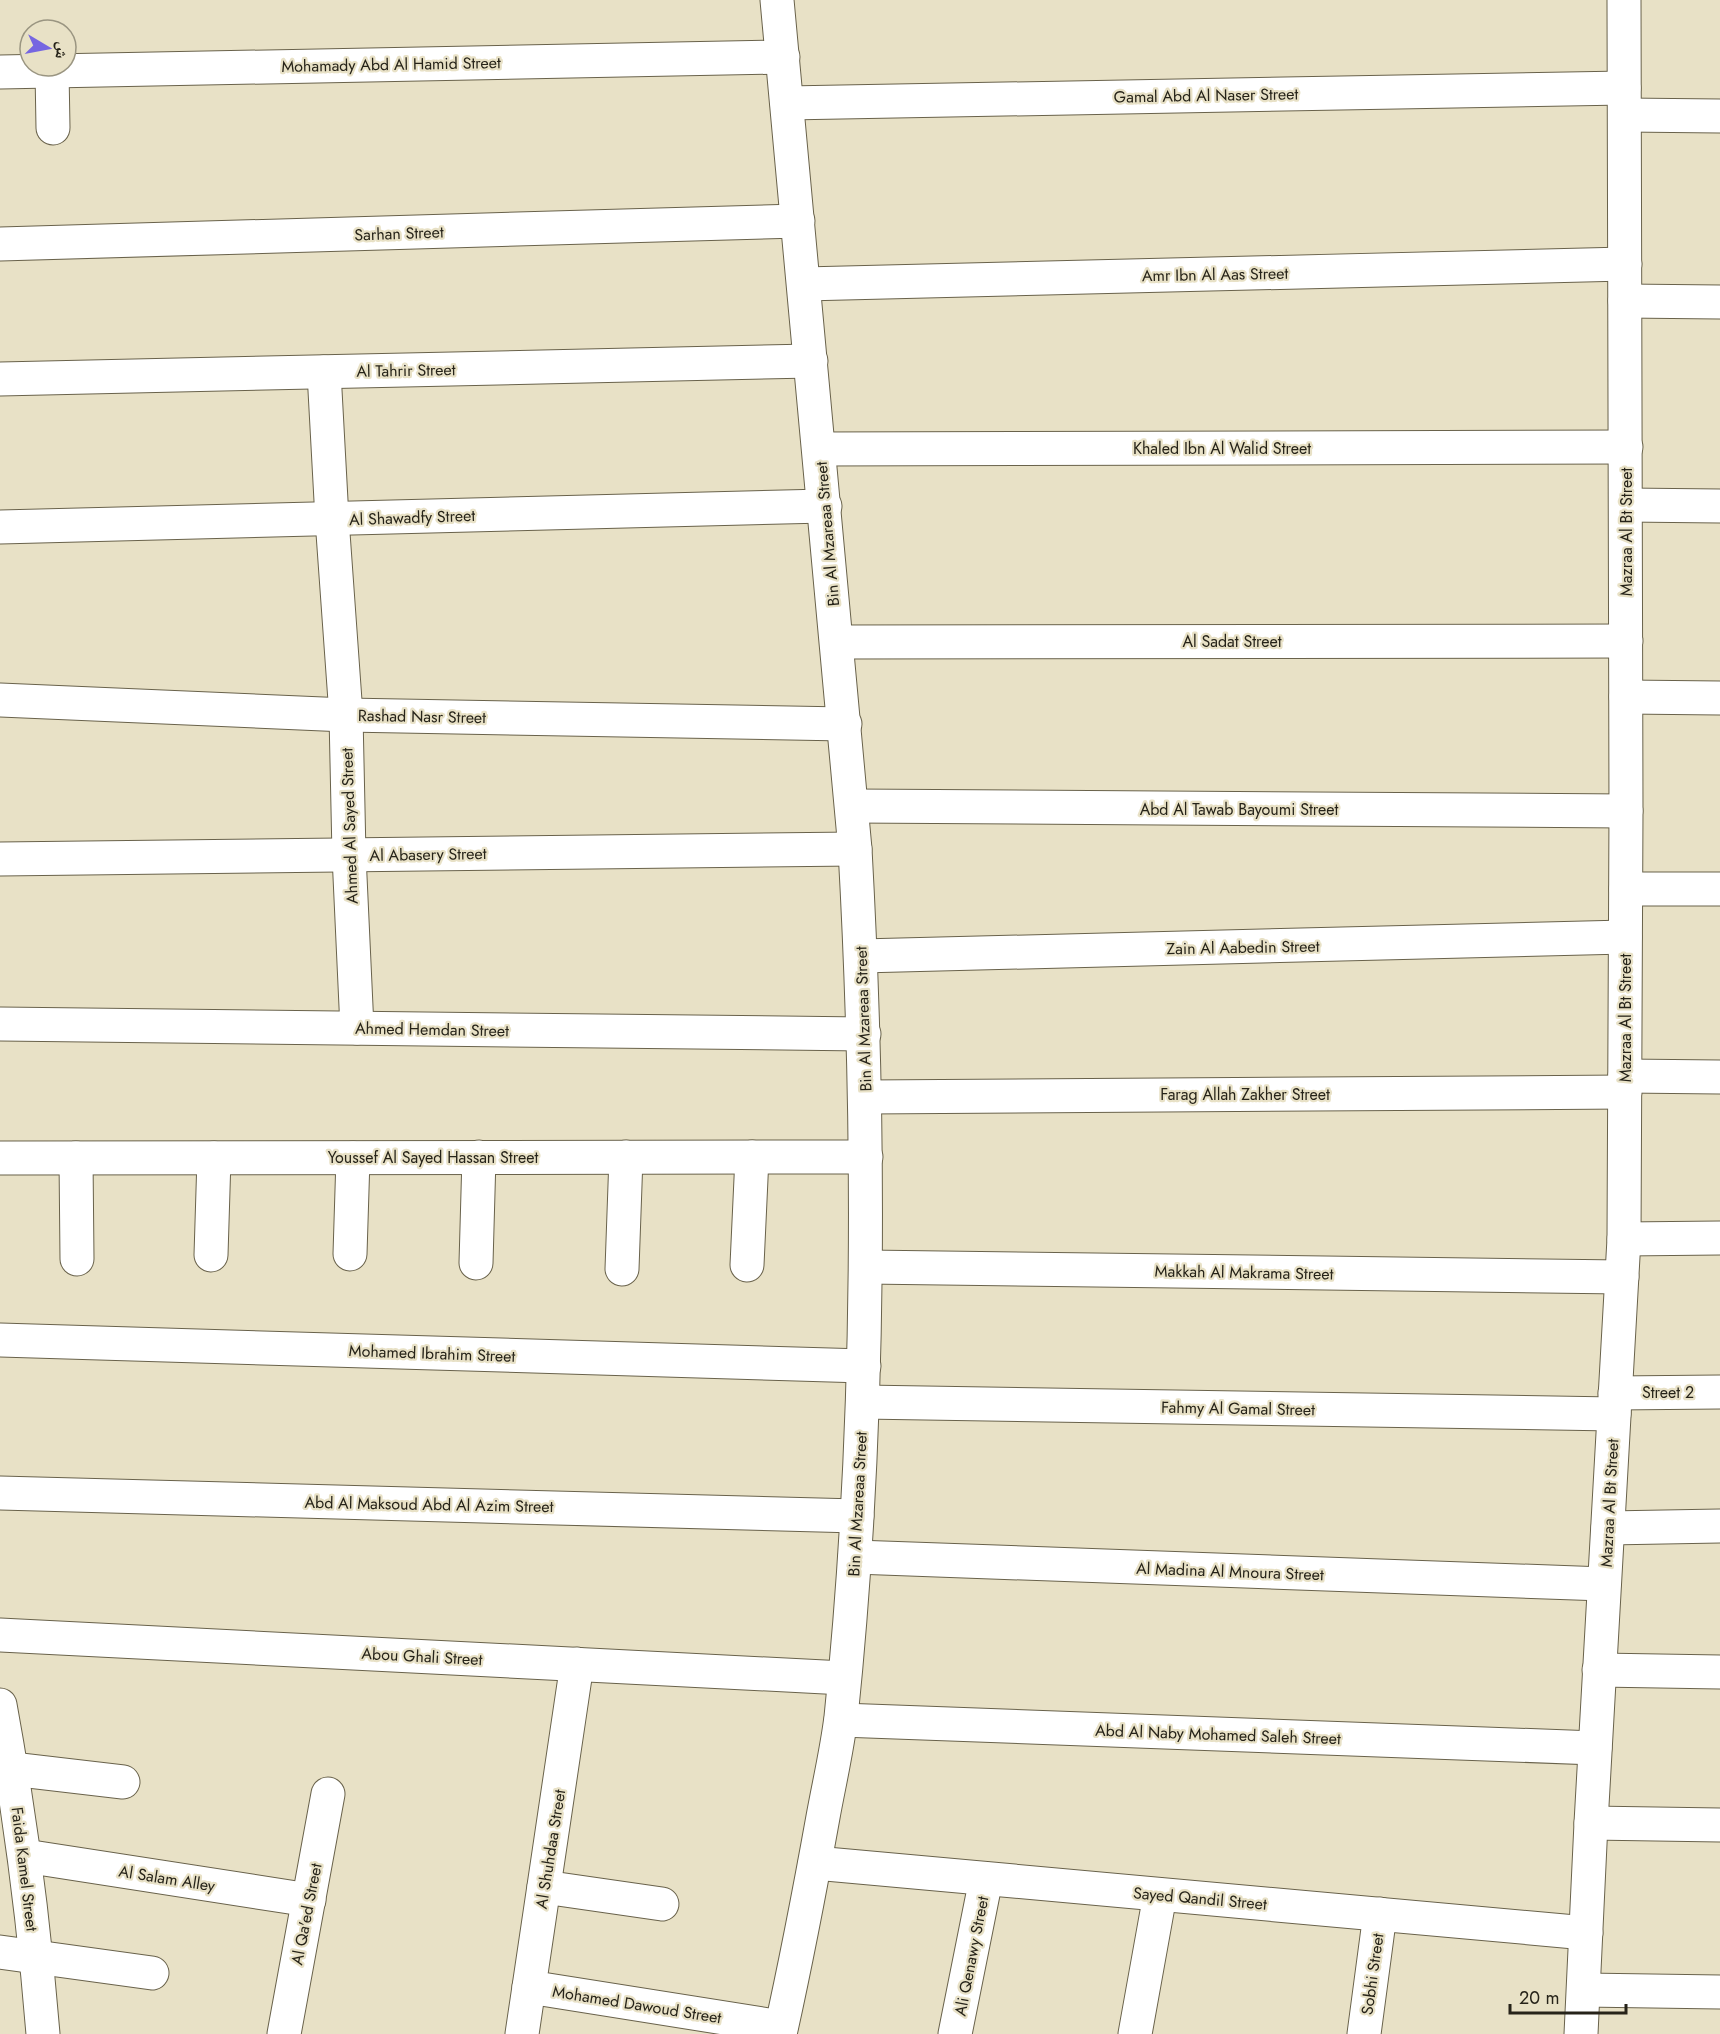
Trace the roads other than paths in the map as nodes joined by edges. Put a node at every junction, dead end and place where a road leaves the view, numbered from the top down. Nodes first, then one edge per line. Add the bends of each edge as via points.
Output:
1 (777, 0) edge
2 (1624, 0) edge
3 (783, 57) junction
4 (78, 71) edge
5 (0, 72) edge
6 (18, 72) edge
7 (52, 78) edge
8 (1624, 102) junction
9 (787, 103) junction
10 (1720, 116) edge
11 (53, 128) dead end
12 (798, 221) junction
13 (0, 244) edge
14 (1625, 264) junction
15 (804, 284) junction
16 (1625, 301) junction
17 (1720, 302) edge
18 (811, 361) junction
19 (324, 372) junction
20 (0, 379) edge
21 (1626, 447) junction
22 (819, 449) junction
23 (1626, 505) junction
24 (825, 506) junction
25 (1720, 506) edge
26 (332, 519) junction
27 (0, 527) edge
28 (1626, 641) junction
29 (837, 642) junction
30 (1626, 697) junction
31 (1720, 698) edge
32 (0, 700) edge
33 (346, 715) junction
34 (845, 724) junction
35 (852, 806) junction
36 (1626, 811) junction
37 (855, 849) junction
38 (349, 855) junction
39 (0, 859) edge
40 (1626, 889) junction
41 (1720, 890) edge
42 (1625, 937) junction
43 (861, 956) junction
44 (0, 1024) edge
45 (357, 1028) junction
46 (864, 1034) junction
47 (1720, 1077) edge
48 (1625, 1084) junction
49 (866, 1097) junction
50 (478, 1157) junction
51 (626, 1157) junction
52 (752, 1157) junction
53 (866, 1157) junction
54 (0, 1158) edge
55 (76, 1158) junction
56 (214, 1158) junction
57 (353, 1158) junction
58 (1720, 1238) edge
59 (1624, 1239) junction
60 (350, 1254) dead end
61 (211, 1255) dead end
62 (77, 1259) dead end
63 (476, 1263) dead end
64 (747, 1265) dead end
65 (866, 1267) junction
66 (622, 1269) dead end
67 (1622, 1277) junction
68 (0, 1340) edge
69 (864, 1366) junction
70 (1720, 1392) edge
71 (863, 1402) junction
72 (1615, 1403) junction
73 (0, 1493) edge
74 (857, 1516) junction
75 (1720, 1526) edge
76 (1608, 1528) junction
77 (855, 1557) junction
78 (1604, 1584) junction
79 (0, 1635) edge
80 (578, 1664) junction
81 (1599, 1670) junction
82 (1720, 1672) edge
83 (844, 1678) junction
84 (0, 1705) edge
85 (841, 1720) junction
86 (1595, 1748) junction
87 (12, 1769) junction
88 (123, 1782) dead end
89 (328, 1794) dead end
90 (1591, 1823) junction
91 (1720, 1825) edge
92 (25, 1856) junction
93 (815, 1863) junction
94 (986, 1879) junction
95 (544, 1887) junction
96 (1160, 1895) junction
97 (309, 1900) junction
98 (662, 1904) dead end
99 (1380, 1914) junction
100 (1586, 1933) junction
101 (0, 1952) edge
102 (37, 1956) junction
103 (152, 1973) dead end
104 (529, 1987) junction
105 (1584, 1990) junction
106 (1720, 1992) edge
107 (780, 2031) edge
108 (42, 2034) edge
109 (284, 2034) edge
110 (522, 2034) edge
111 (955, 2034) edge
112 (1135, 2034) edge
113 (1364, 2034) edge
114 (1581, 2034) edge

1 - 3 street, Bin Al Mzareaa Street
2 - 8 street, Mazraa Al Bt Street
3 - 4 street, Mohamady Abd Al Hamid Street
3 - 9 street, Bin Al Mzareaa Street
5 - 6 street, Mohamady Abd Al Hamid Street
7 - 11 street
8 - 9 street, Gamal Abd Al Naser Street
8 - 10 street, Gamal Abd Al Naser Street
8 - 14 street, Mazraa Al Bt Street
9 - 12 street, Bin Al Mzareaa Street
12 - 13 street, Sarhan Street
12 - 15 street, Bin Al Mzareaa Street
14 - 15 street, Amr Ibn Al Aas Street
14 - 16 street, Mazraa Al Bt Street
15 - 18 street, Bin Al Mzareaa Street
16 - 17 street
16 - 21 street, Mazraa Al Bt Street
18 - 19 street, Al Tahrir Street
18 - 22 street, Bin Al Mzareaa Street
19 - 20 street, Al Tahrir Street
19 - 26 street, Ahmed Al Sayed Street
21 - 22 street, Khaled Ibn Al Walid Street
21 - 23 street, Mazraa Al Bt Street
22 - 24 street, Bin Al Mzareaa Street
23 - 25 street
23 - 28 street, Mazraa Al Bt Street
24 - 26 street, Al Shawadfy Street
24 - 29 street, Bin Al Mzareaa Street
26 - 27 street, Al Shawadfy Street
26 - 33 street, Ahmed Al Sayed Street
28 - 29 street, Al Sadat Street
28 - 30 street, Mazraa Al Bt Street
29 - 34 street, Bin Al Mzareaa Street
30 - 31 street
30 - 36 street, Mazraa Al Bt Street
32 - 33 street, Rashad Nasr Street
33 - 34 street, Rashad Nasr Street
33 - 38 street, Ahmed Al Sayed Street
34 - 35 street, Bin Al Mzareaa Street
35 - 36 street, Abd Al Tawab Bayoumi Street
35 - 37 street, Bin Al Mzareaa Street
36 - 40 street, Mazraa Al Bt Street
37 - 38 street, Al Abasery Street
37 - 43 street, Bin Al Mzareaa Street
38 - 39 street, Al Abasery Street
38 - 45 street, Ahmed Al Sayed Street
40 - 41 street
40 - 42 street, Mazraa Al Bt Street
42 - 43 street, Zain Al Aabedin Street
42 - 48 street, Mazraa Al Bt Street
43 - 46 street, Bin Al Mzareaa Street
44 - 45 street, Ahmed Hemdan Street
45 - 46 street, Ahmed Hemdan Street
46 - 49 street, Bin Al Mzareaa Street
47 - 48 street, Farag Allah Zakher Street
48 - 49 street, Farag Allah Zakher Street
48 - 59 street, Mazraa Al Bt Street
49 - 53 street, Bin Al Mzareaa Street
50 - 51 street, Youssef Al Sayed Hassan Street
50 - 57 street, Youssef Al Sayed Hassan Street
50 - 63 street
51 - 52 street, Youssef Al Sayed Hassan Street
51 - 66 street
52 - 53 street, Youssef Al Sayed Hassan Street
52 - 64 street
53 - 65 street, Bin Al Mzareaa Street
54 - 55 street, Youssef Al Sayed Hassan Street
55 - 56 street, Youssef Al Sayed Hassan Street
55 - 62 street
56 - 57 street, Youssef Al Sayed Hassan Street
56 - 61 street
57 - 60 street
58 - 59 street
59 - 67 street, Mazraa Al Bt Street
65 - 67 street, Makkah Al Makrama Street
65 - 69 street, Bin Al Mzareaa Street
67 - 72 street, Mazraa Al Bt Street
68 - 69 street, Mohamed Ibrahim Street
69 - 71 street, Bin Al Mzareaa Street
70 - 72 street, Street 2
71 - 72 street, Fahmy Al Gamal Street
71 - 74 street, Bin Al Mzareaa Street
72 - 76 street, Mazraa Al Bt Street
73 - 74 street, Abd Al Maksoud Abd Al Azim Street
74 - 77 street, Bin Al Mzareaa Street
75 - 76 street
76 - 78 street, Mazraa Al Bt Street
77 - 78 street, Al Madina Al Mnoura Street
77 - 83 street, Bin Al Mzareaa Street
78 - 81 street, Mazraa Al Bt Street
79 - 80 street, Abou Ghali Street
80 - 83 street, Abou Ghali Street
80 - 95 street, Al Shuhdaa Street
81 - 82 street
81 - 86 street, Mazraa Al Bt Street
83 - 85 street, Bin Al Mzareaa Street
84 - 87 street, Faida Kamel Street
85 - 86 street, Abd Al Naby Mohamed Saleh Street
85 - 93 street, Bin Al Mzareaa Street
86 - 90 street, Mazraa Al Bt Street
87 - 88 street
87 - 92 street, Faida Kamel Street
89 - 97 street, Al Qa'ed Street
90 - 91 street
90 - 100 street, Mazraa Al Bt Street
92 - 97 street, Al Salam Alley
92 - 102 street, Faida Kamel Street
93 - 94 street, Sayed Qandil Street
93 - 107 street, Bin Al Mzareaa Street
94 - 96 street, Sayed Qandil Street
94 - 111 street, Ali Qenawy Street
95 - 98 street
95 - 104 street, Al Shuhdaa Street
96 - 99 street, Sayed Qandil Street
96 - 112 street
97 - 109 street, Al Qa'ed Street
99 - 100 street, Sayed Qandil Street
99 - 113 street, Sobhi Street
100 - 105 street, Mazraa Al Bt Street
101 - 102 street
102 - 103 street
102 - 108 street, Faida Kamel Street
104 - 107 street, Mohamed Dawoud Street
104 - 110 street, Al Shuhdaa Street
105 - 106 street
105 - 114 street, Mazraa Al Bt Street

